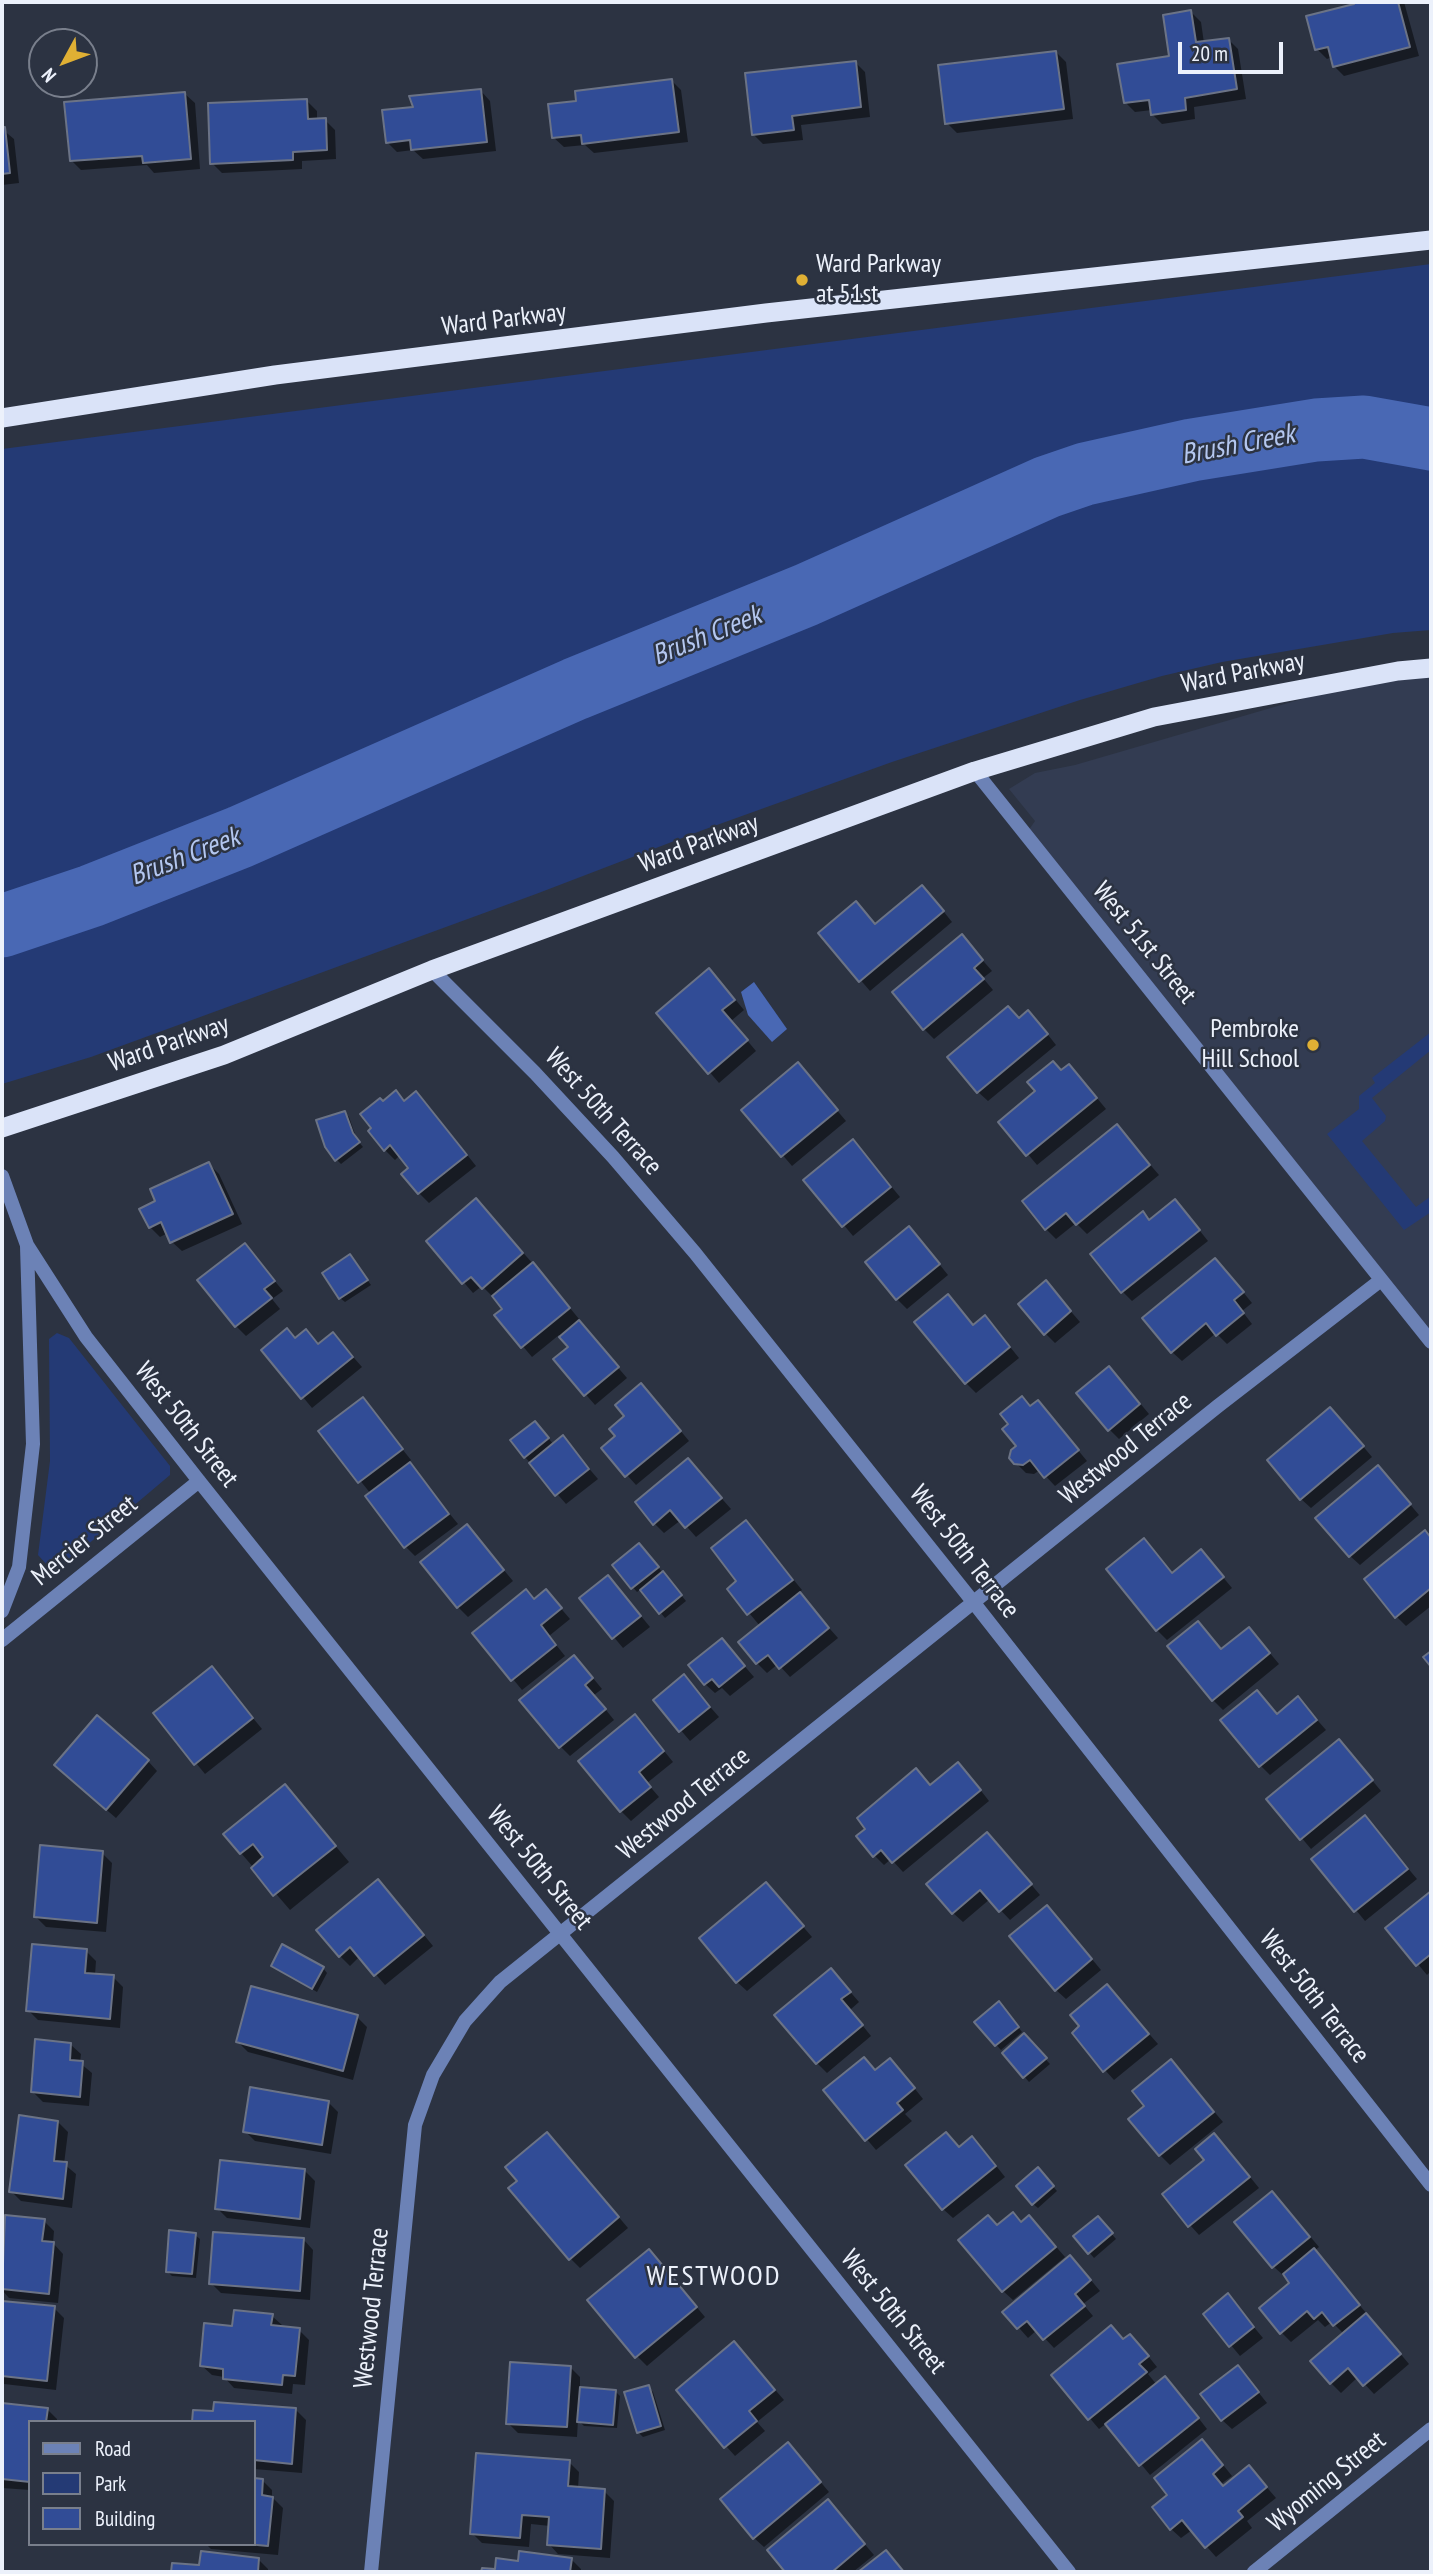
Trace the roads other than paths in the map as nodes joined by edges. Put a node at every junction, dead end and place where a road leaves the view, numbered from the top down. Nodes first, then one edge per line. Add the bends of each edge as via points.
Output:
1 (1431, 240) edge
2 (2, 418) edge
3 (1431, 668) edge
4 (975, 771) junction
5 (432, 970) junction
6 (2, 1128) edge
7 (2, 1176) edge
8 (27, 1245) junction
9 (1381, 1280) junction
10 (1431, 1342) edge
11 (198, 1481) junction
12 (974, 1603) junction
13 (2, 1611) edge
14 (2, 1640) edge
15 (561, 1934) junction
16 (1431, 2185) edge
17 (1431, 2429) edge
18 (371, 2572) edge
19 (1069, 2572) edge
20 (1254, 2572) edge

1 - 2 highway, Ward Parkway via 766,313 275,375
3 - 4 highway, Ward Parkway via 1154,717
4 - 5 highway, Ward Parkway
4 - 9 street, West 51st Street
5 - 6 highway, Ward Parkway via 224,1055
5 - 12 street, West 50th Terrace via 613,1157
7 - 8 street, West 50th Street
8 - 11 street, West 50th Street via 86,1336
8 - 13 street via 33,1444 19,1567
9 - 10 street, West 51st Street
9 - 12 street, Westwood Terrace
11 - 14 street, Mercier Street
11 - 15 street, West 50th Street
12 - 15 street, Westwood Terrace
12 - 16 street, West 50th Terrace
15 - 18 street, Westwood Terrace via 500,1982 465,2021 433,2075 415,2125
15 - 19 street, West 50th Street
17 - 20 street, Wyoming Street

